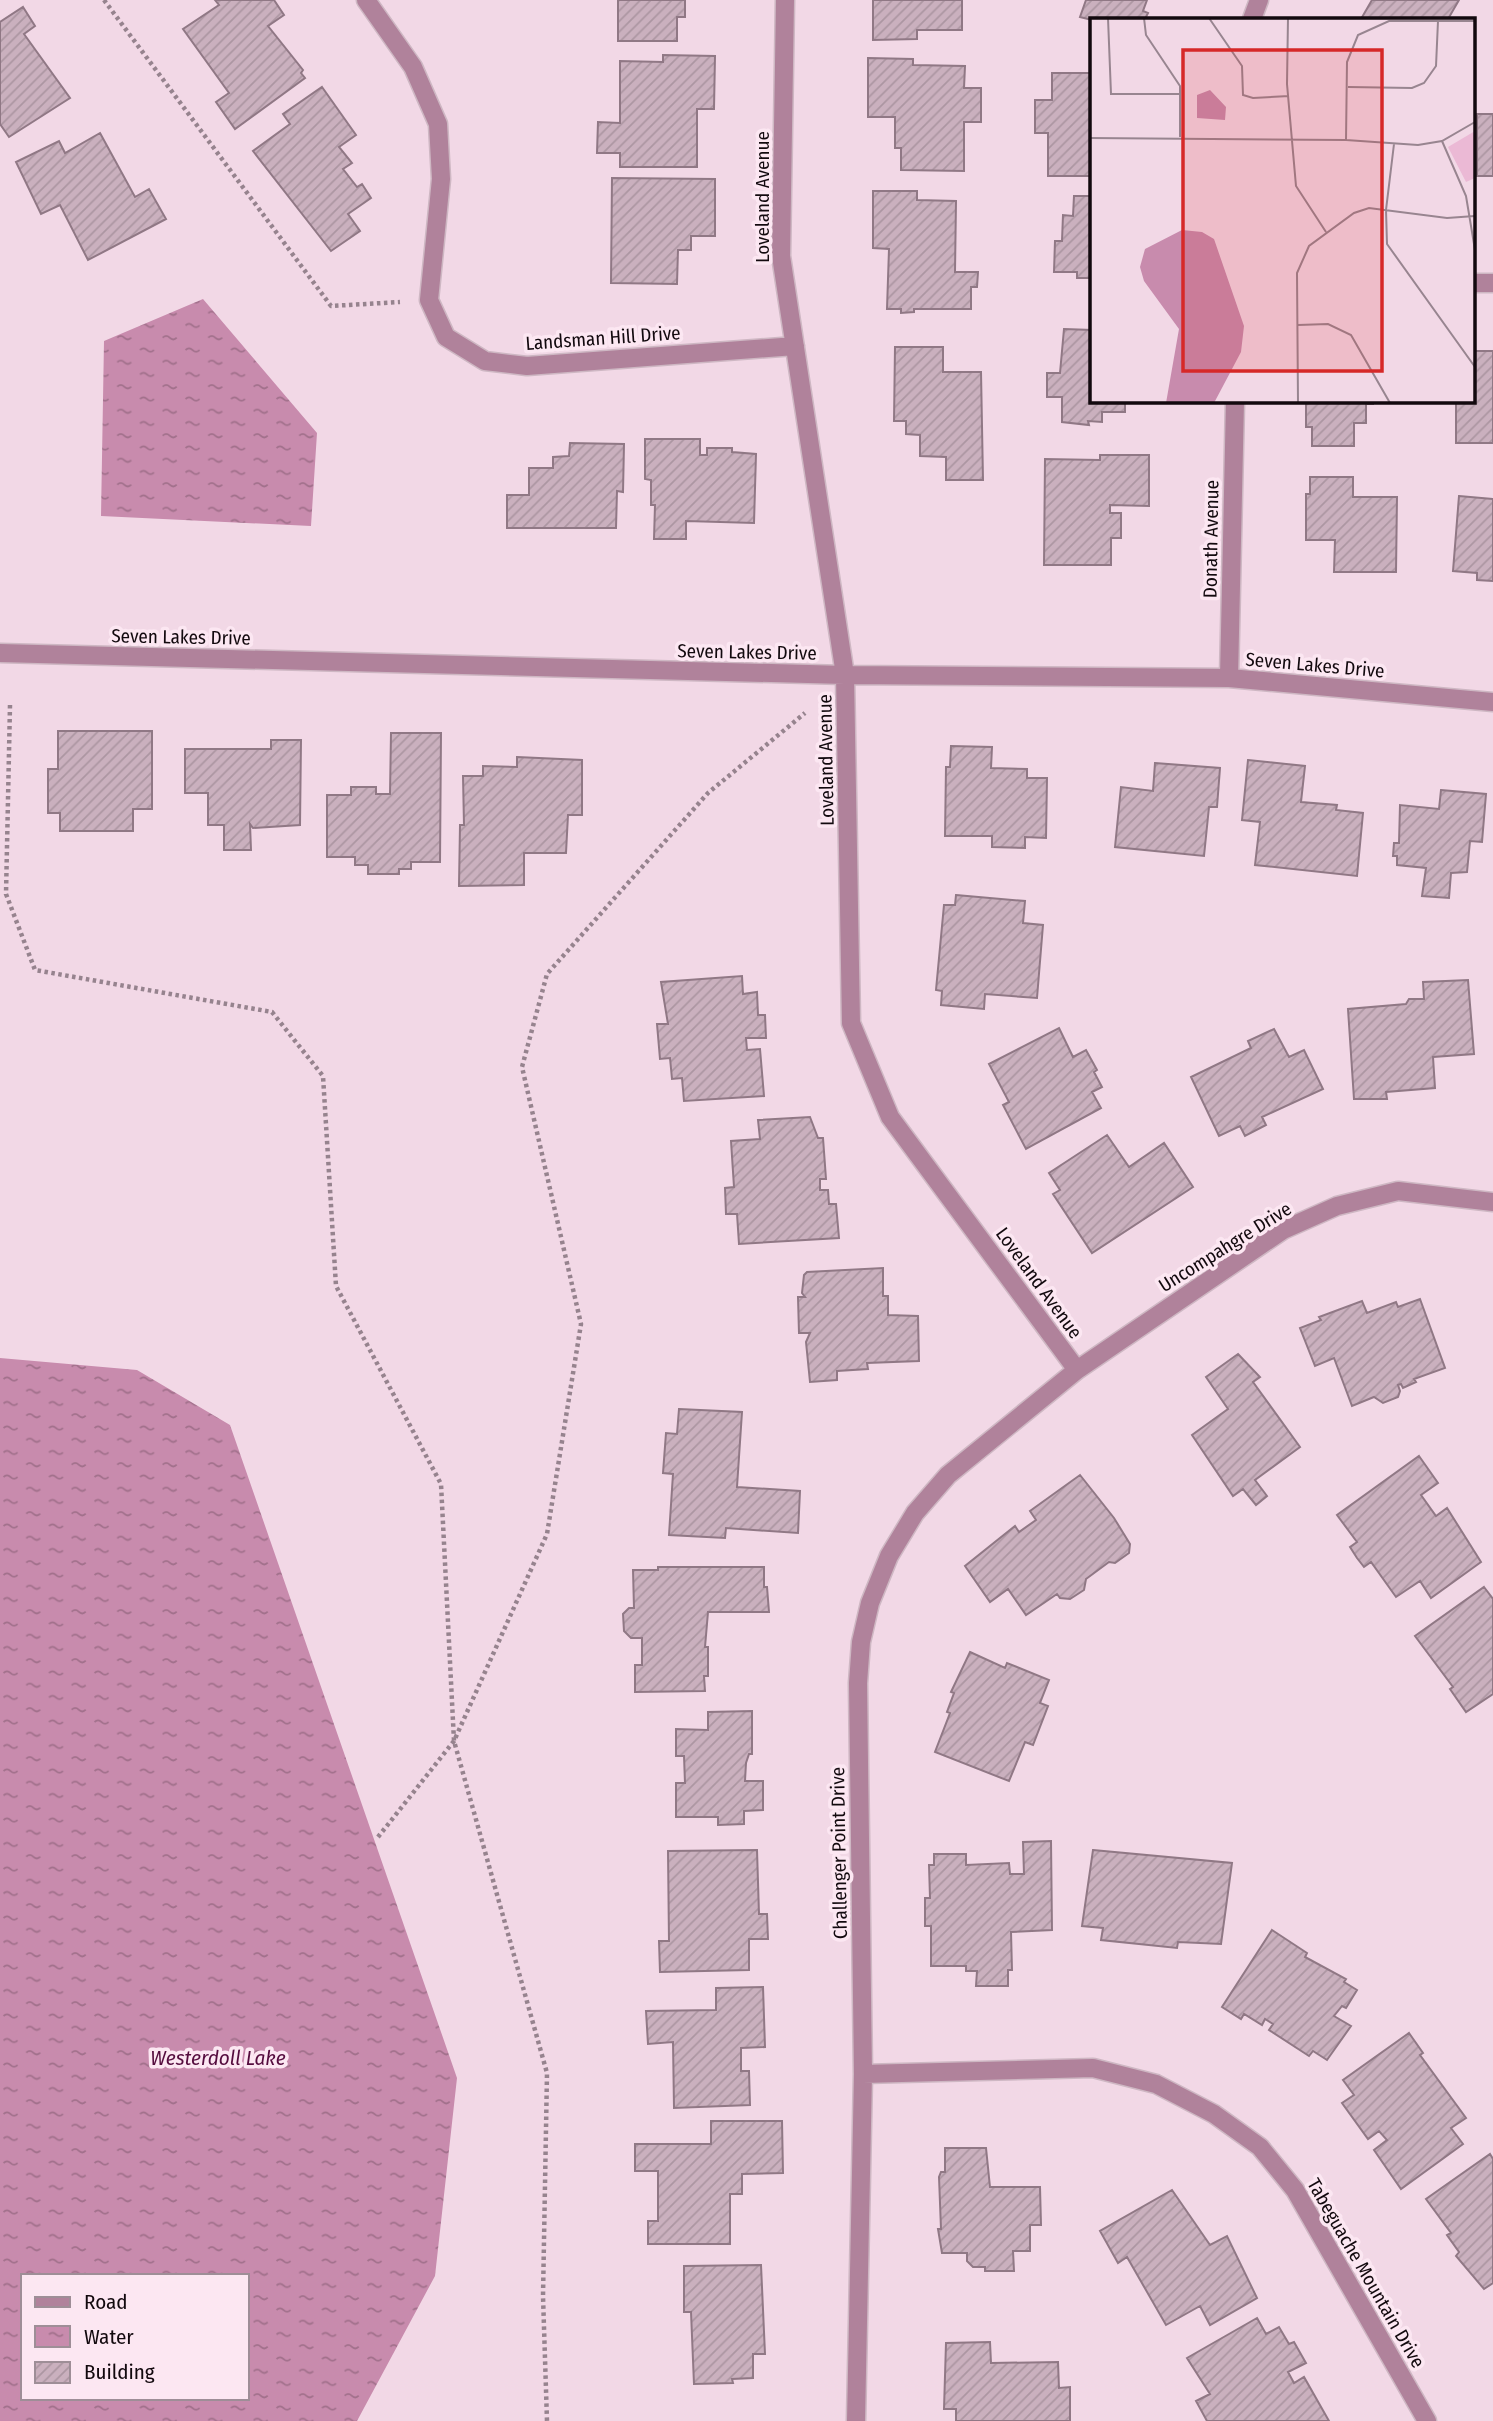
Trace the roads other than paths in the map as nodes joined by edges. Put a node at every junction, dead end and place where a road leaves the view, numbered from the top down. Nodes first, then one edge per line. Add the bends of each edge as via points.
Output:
1 (366, 0) edge
2 (785, 0) edge
3 (1259, 0) edge
4 (1252, 18) edge
5 (795, 346) junction
6 (1235, 402) edge
7 (0, 653) edge
8 (845, 675) junction
9 (1228, 678) junction
10 (1493, 702) edge
11 (1493, 1202) edge
12 (1077, 1370) junction
13 (863, 2074) junction
14 (856, 2421) edge
15 (1427, 2421) edge

1 - 5 street, Landsman Hill Drive via 413,67 438,124 441,179 429,300 446,337 485,361 527,366
2 - 5 street, Loveland Avenue via 781,256
3 - 4 street
5 - 8 street, Loveland Avenue
6 - 9 street, Donath Avenue
7 - 8 street, Seven Lakes Drive
8 - 9 street, Seven Lakes Drive
8 - 12 street, Loveland Avenue via 851,1023 890,1117
9 - 10 street, Seven Lakes Drive
11 - 12 street, Uncompahgre Drive via 1398,1191 1337,1206 1283,1230
12 - 13 street, Challenger Point Drive via 940,1484 915,1513 889,1556 870,1603 858,1683
13 - 14 street, Challenger Point Drive
13 - 15 street, Tabeguache Mountain Drive via 1093,2068 1156,2084 1214,2114 1260,2147 1295,2190

